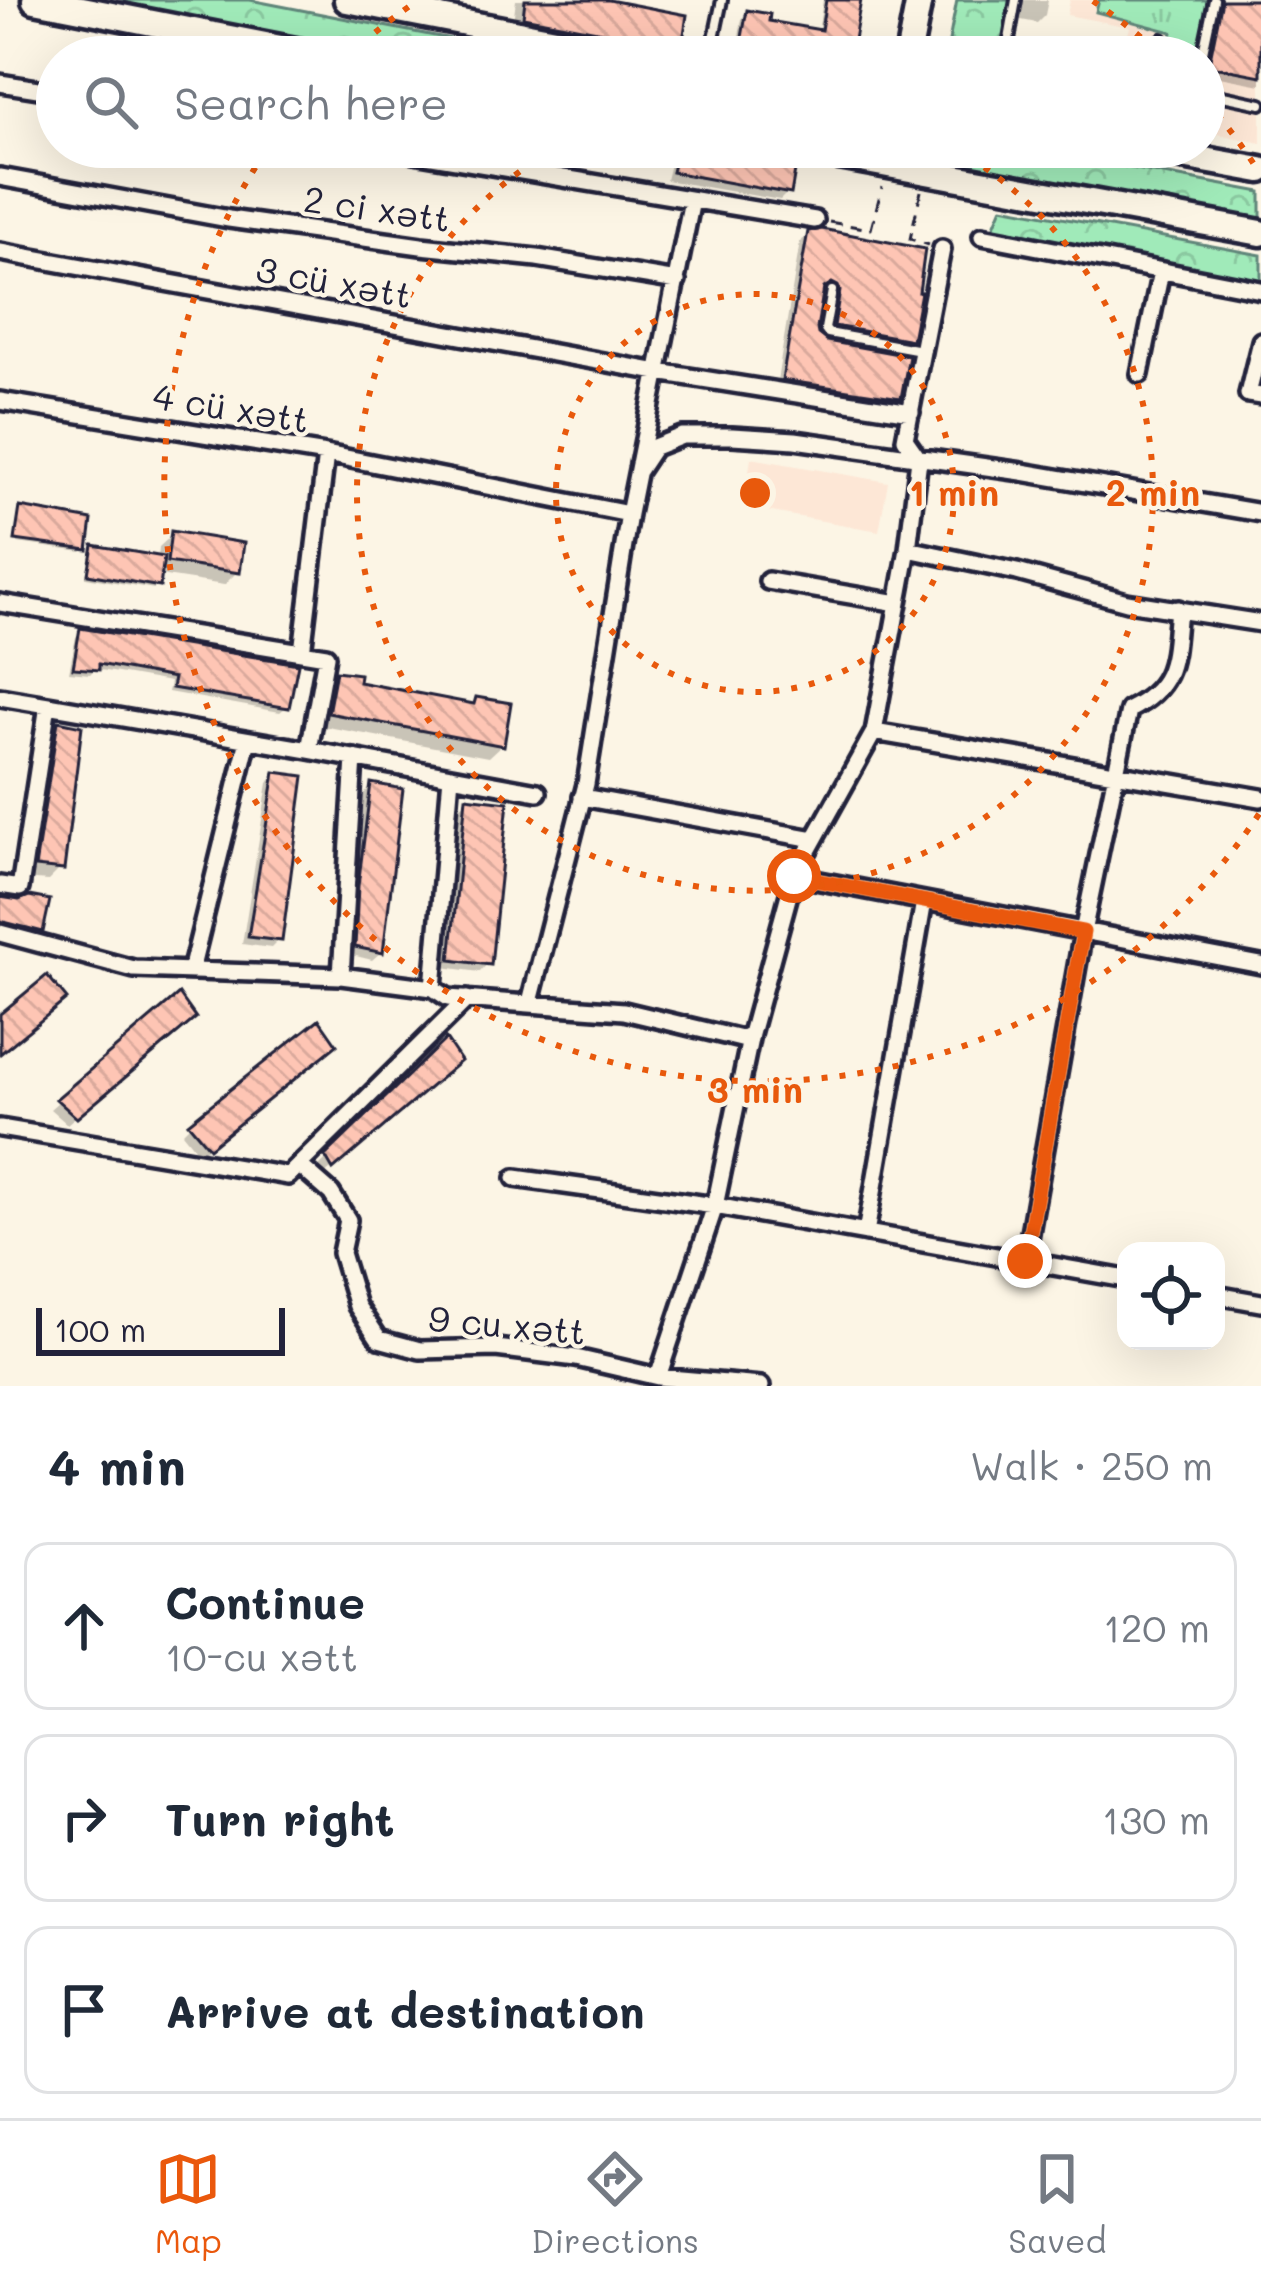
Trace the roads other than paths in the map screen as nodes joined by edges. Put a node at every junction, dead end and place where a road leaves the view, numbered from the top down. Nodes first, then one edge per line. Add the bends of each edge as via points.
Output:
1 (35, 0) edge
2 (347, 0) edge
3 (722, 0) edge
4 (919, 0) edge
5 (1016, 0) edge
6 (1214, 0) edge
7 (117, 8) edge
8 (236, 36) edge
9 (533, 36) edge
10 (714, 36) edge
11 (912, 36) edge
12 (1010, 36) edge
13 (1206, 36) edge
14 (0, 83) edge
15 (36, 89) edge
16 (1225, 96) edge
17 (1261, 104) edge
18 (1225, 164) edge
19 (502, 168) edge
20 (916, 168) edge
21 (1261, 170) edge
22 (0, 177) edge
23 (692, 200) junction
24 (815, 220) road end
25 (1261, 232) edge
26 (982, 236) dead end
27 (942, 249) road end
28 (0, 252) edge
29 (1161, 271) junction
30 (677, 281) junction
31 (1261, 290) edge
32 (832, 292) dead end
33 (1261, 341) edge
34 (923, 350) junction
35 (658, 372) junction
36 (1140, 374) dead end
37 (1261, 396) edge
38 (0, 400) edge
39 (911, 412) junction
40 (326, 454) junction
41 (919, 459) junction
42 (638, 471) junction
43 (1261, 513) edge
44 (629, 514) junction
45 (908, 549) junction
46 (768, 580) dead end
47 (0, 603) edge
48 (898, 603) junction
49 (1178, 610) junction
50 (1261, 622) edge
51 (302, 652) junction
52 (0, 697) edge
53 (47, 705) junction
54 (874, 732) junction
55 (248, 740) junction
56 (309, 750) junction
57 (353, 758) junction
58 (1118, 774) junction
59 (452, 776) junction
60 (538, 791) dead end
61 (583, 797) junction
62 (1261, 798) edge
63 (814, 839) junction
64 (794, 876) junction
65 (0, 885) edge
66 (925, 901) junction
67 (1083, 932) junction
68 (0, 933) edge
69 (1261, 964) edge
70 (191, 971) junction
71 (341, 976) junction
72 (433, 988) junction
73 (467, 999) junction
74 (530, 1002) junction
75 (752, 1034) junction
76 (0, 1128) edge
77 (299, 1165) junction
78 (514, 1178) dead end
79 (715, 1206) junction
80 (866, 1233) junction
81 (1025, 1261) junction
82 (1117, 1277) edge
83 (1225, 1297) edge
84 (1261, 1303) edge
85 (658, 1377) junction
86 (760, 1386) edge

1 - 7 main road
2 - 9 main road
3 - 10 lane
4 - 11 main road
5 - 12 lane
6 - 13 lane
7 - 8 main road
14 - 15 street
16 - 17 lane
18 - 21 main road
19 - 23 street
20 - 25 main road
22 - 30 street, 2 ci xətt via 230,219
23 - 24 street
23 - 30 street
26 - 29 street
27 - 34 street
28 - 35 street, 3 cü xətt
29 - 31 street
29 - 36 street
30 - 35 street
32 - 34 lane via 829,333
33 - 37 street via 1248,394
34 - 39 street
35 - 39 street, 3 cü xətt
35 - 42 street
38 - 40 street, 4 cü xətt
39 - 41 street via 905,439
40 - 44 street
40 - 51 street, 4 cü xətt
41 - 42 street via 795,440 682,436 655,447
41 - 43 street
41 - 45 street
42 - 44 street
44 - 61 street
45 - 48 street
45 - 49 street
46 - 48 street
47 - 51 street
48 - 54 street
49 - 50 street
49 - 58 street via 1170,668 1163,686 1129,710
51 - 56 street via 326,656
52 - 53 street
53 - 55 street
53 - 65 street via 20,888
54 - 58 street
54 - 63 street
55 - 56 street
55 - 70 street
56 - 57 street
57 - 59 street
57 - 71 street
58 - 62 street
58 - 67 street
59 - 60 street
59 - 72 street
61 - 63 street
61 - 74 street
63 - 64 street
64 - 66 street
64 - 75 street
66 - 67 street
66 - 80 street
67 - 69 street
67 - 81 street
68 - 70 street via 134,969
70 - 71 street
71 - 72 street
72 - 73 street
73 - 74 street
73 - 77 street
74 - 75 street via 624,1011 742,1039
75 - 79 street
76 - 77 street via 288,1176
77 - 85 street, 9 cu xətt via 348,1220 341,1253 357,1306 379,1339 420,1350 576,1358
78 - 79 street
79 - 80 street
79 - 85 street
80 - 81 street
81 - 82 street
83 - 84 street
85 - 86 street, 9 cu xətt

